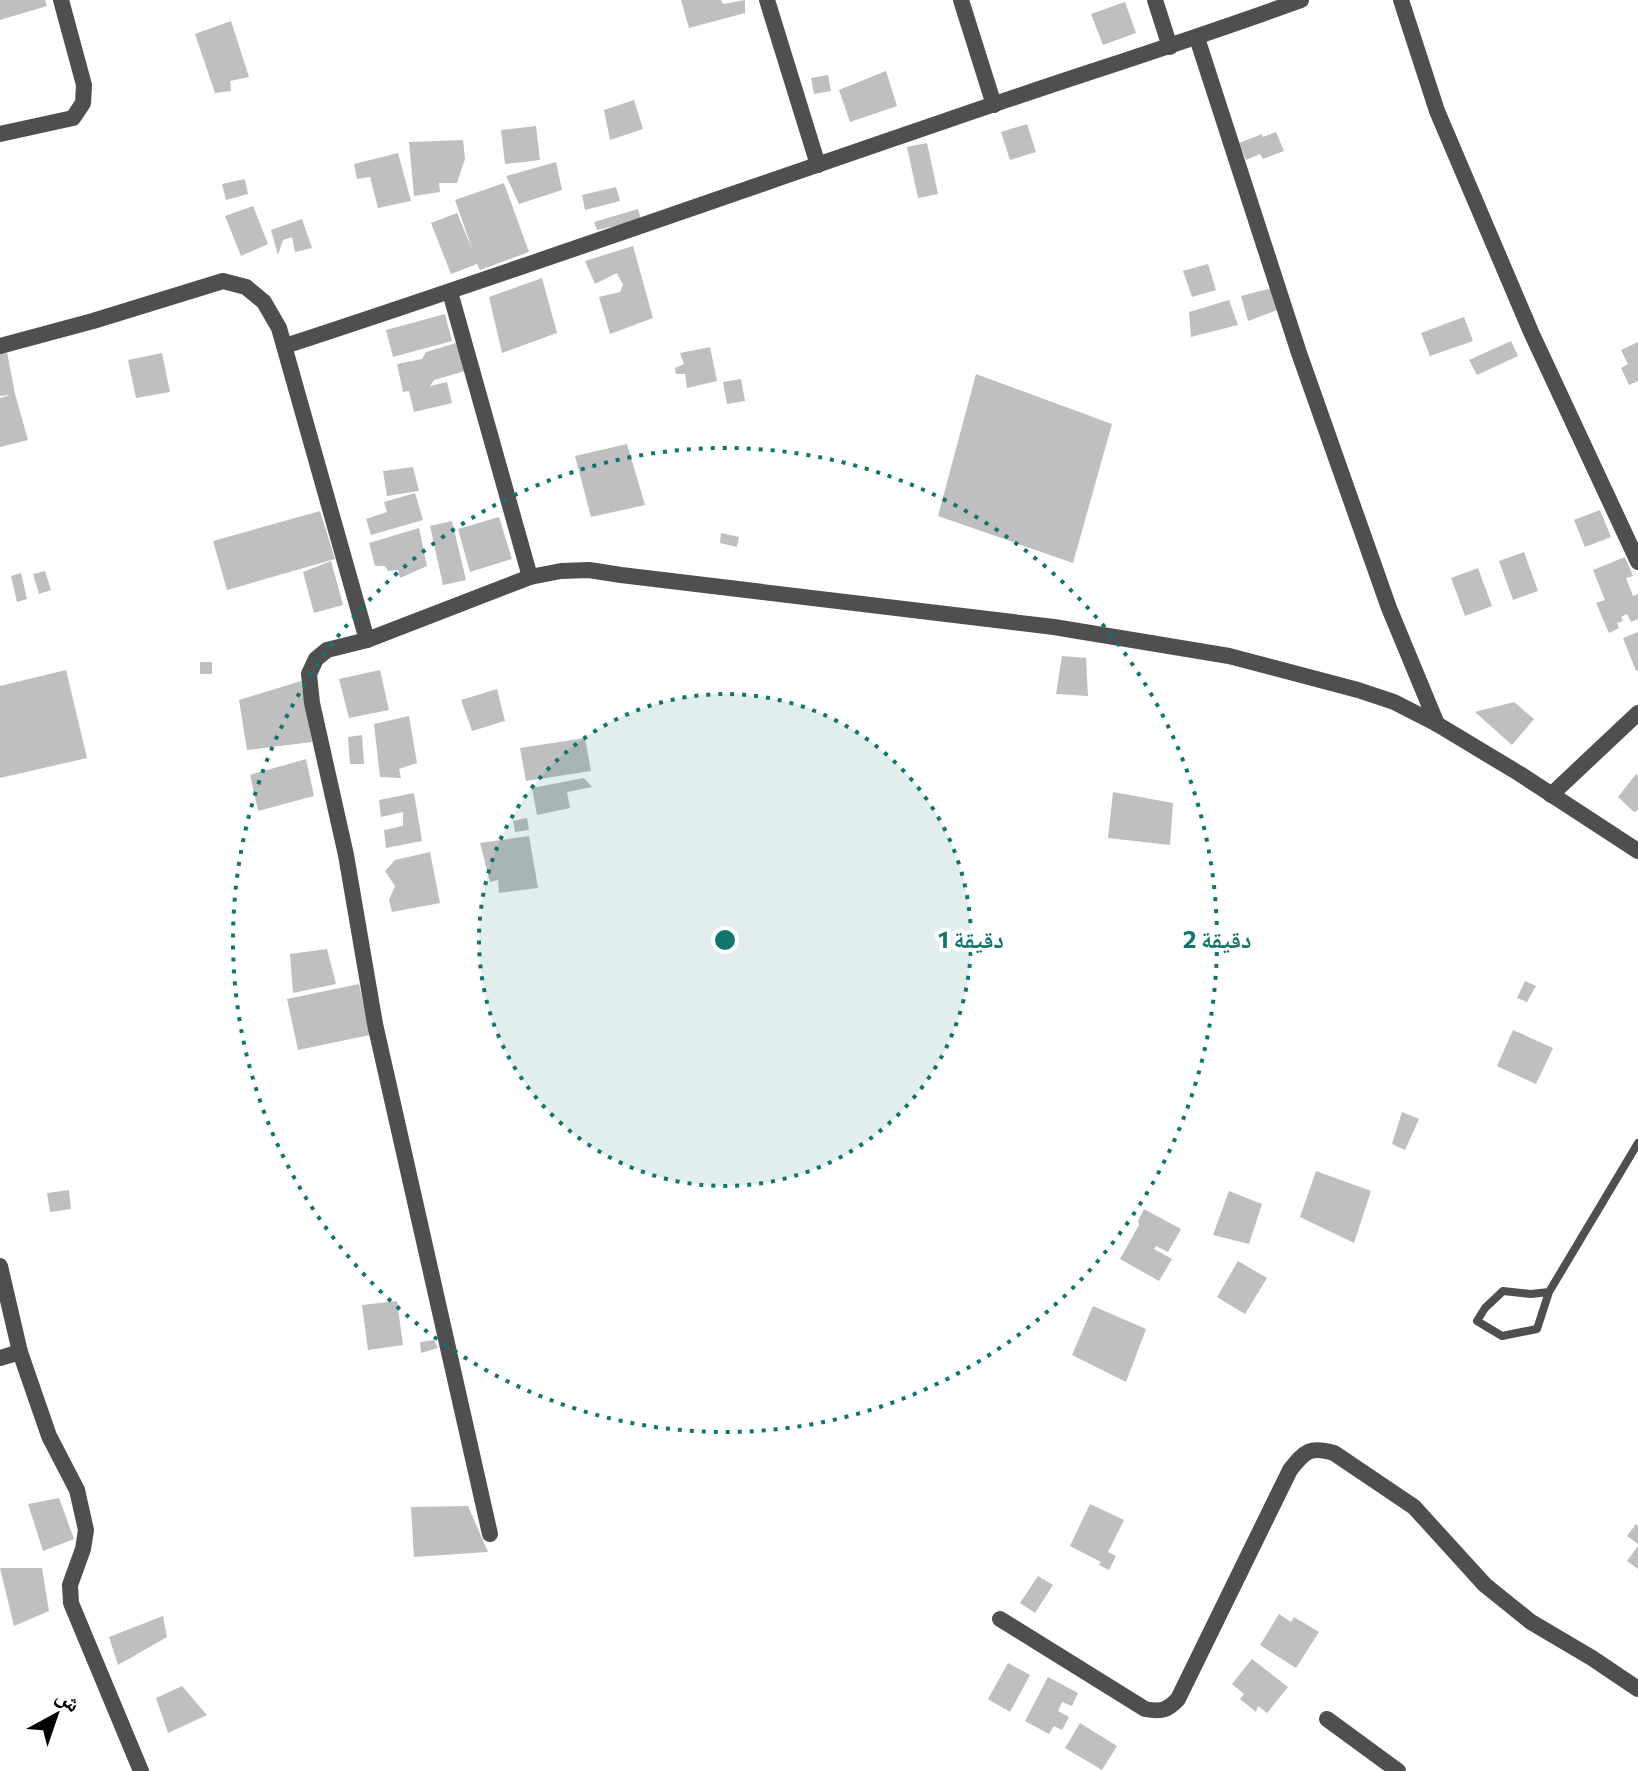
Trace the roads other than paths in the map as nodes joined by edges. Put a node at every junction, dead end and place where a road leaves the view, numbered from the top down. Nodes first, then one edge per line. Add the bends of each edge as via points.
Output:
1 (61, 0) edge
2 (767, 0) edge
3 (961, 0) edge
4 (1155, 0) edge
5 (1301, 0) edge
6 (1401, 0) edge
7 (1197, 38) junction
8 (1170, 47) junction
9 (994, 105) junction
10 (0, 134) edge
11 (818, 165) junction
12 (450, 292) junction
13 (0, 346) edge
14 (285, 346) junction
15 (1638, 562) edge
16 (530, 577) junction
17 (367, 640) junction
18 (1638, 713) edge
19 (1437, 724) junction
20 (1551, 795) junction
21 (1638, 851) edge
22 (1638, 1143) edge
23 (0, 1266) edge
24 (1549, 1292) junction
25 (20, 1352) junction
26 (0, 1358) edge
27 (490, 1534) dead end
28 (1000, 1619) dead end
29 (1638, 1689) edge
30 (1327, 1719) dead end
31 (141, 1771) edge
32 (1398, 1771) edge

1 - 10 street via 84,85 83,103 73,118
2 - 11 street
3 - 9 street
4 - 8 street
5 - 7 street
6 - 15 street via 1443,126
7 - 8 street
7 - 19 street via 1305,368 1389,608
8 - 9 street
9 - 11 street
11 - 12 street
12 - 14 street
12 - 16 street
13 - 14 street via 223,281 246,287 264,302
14 - 17 street
16 - 17 street
16 - 19 street via 589,570 1054,627 1229,656 1358,690
17 - 27 street via 327,650 316,659 309,674 312,703 346,855 375,1024
18 - 20 street
19 - 20 street
20 - 21 street
22 - 24 lane
23 - 25 street
24 - 24 lane via 1537,1329 1502,1336 1477,1321 1503,1291
25 - 26 street
25 - 31 street via 49,1436 77,1490 86,1530 70,1585 71,1603
28 - 29 street via 1145,1709 1168,1710 1290,1470 1303,1453 1319,1449 1334,1453 1414,1507 1485,1585 1531,1622
30 - 32 street

